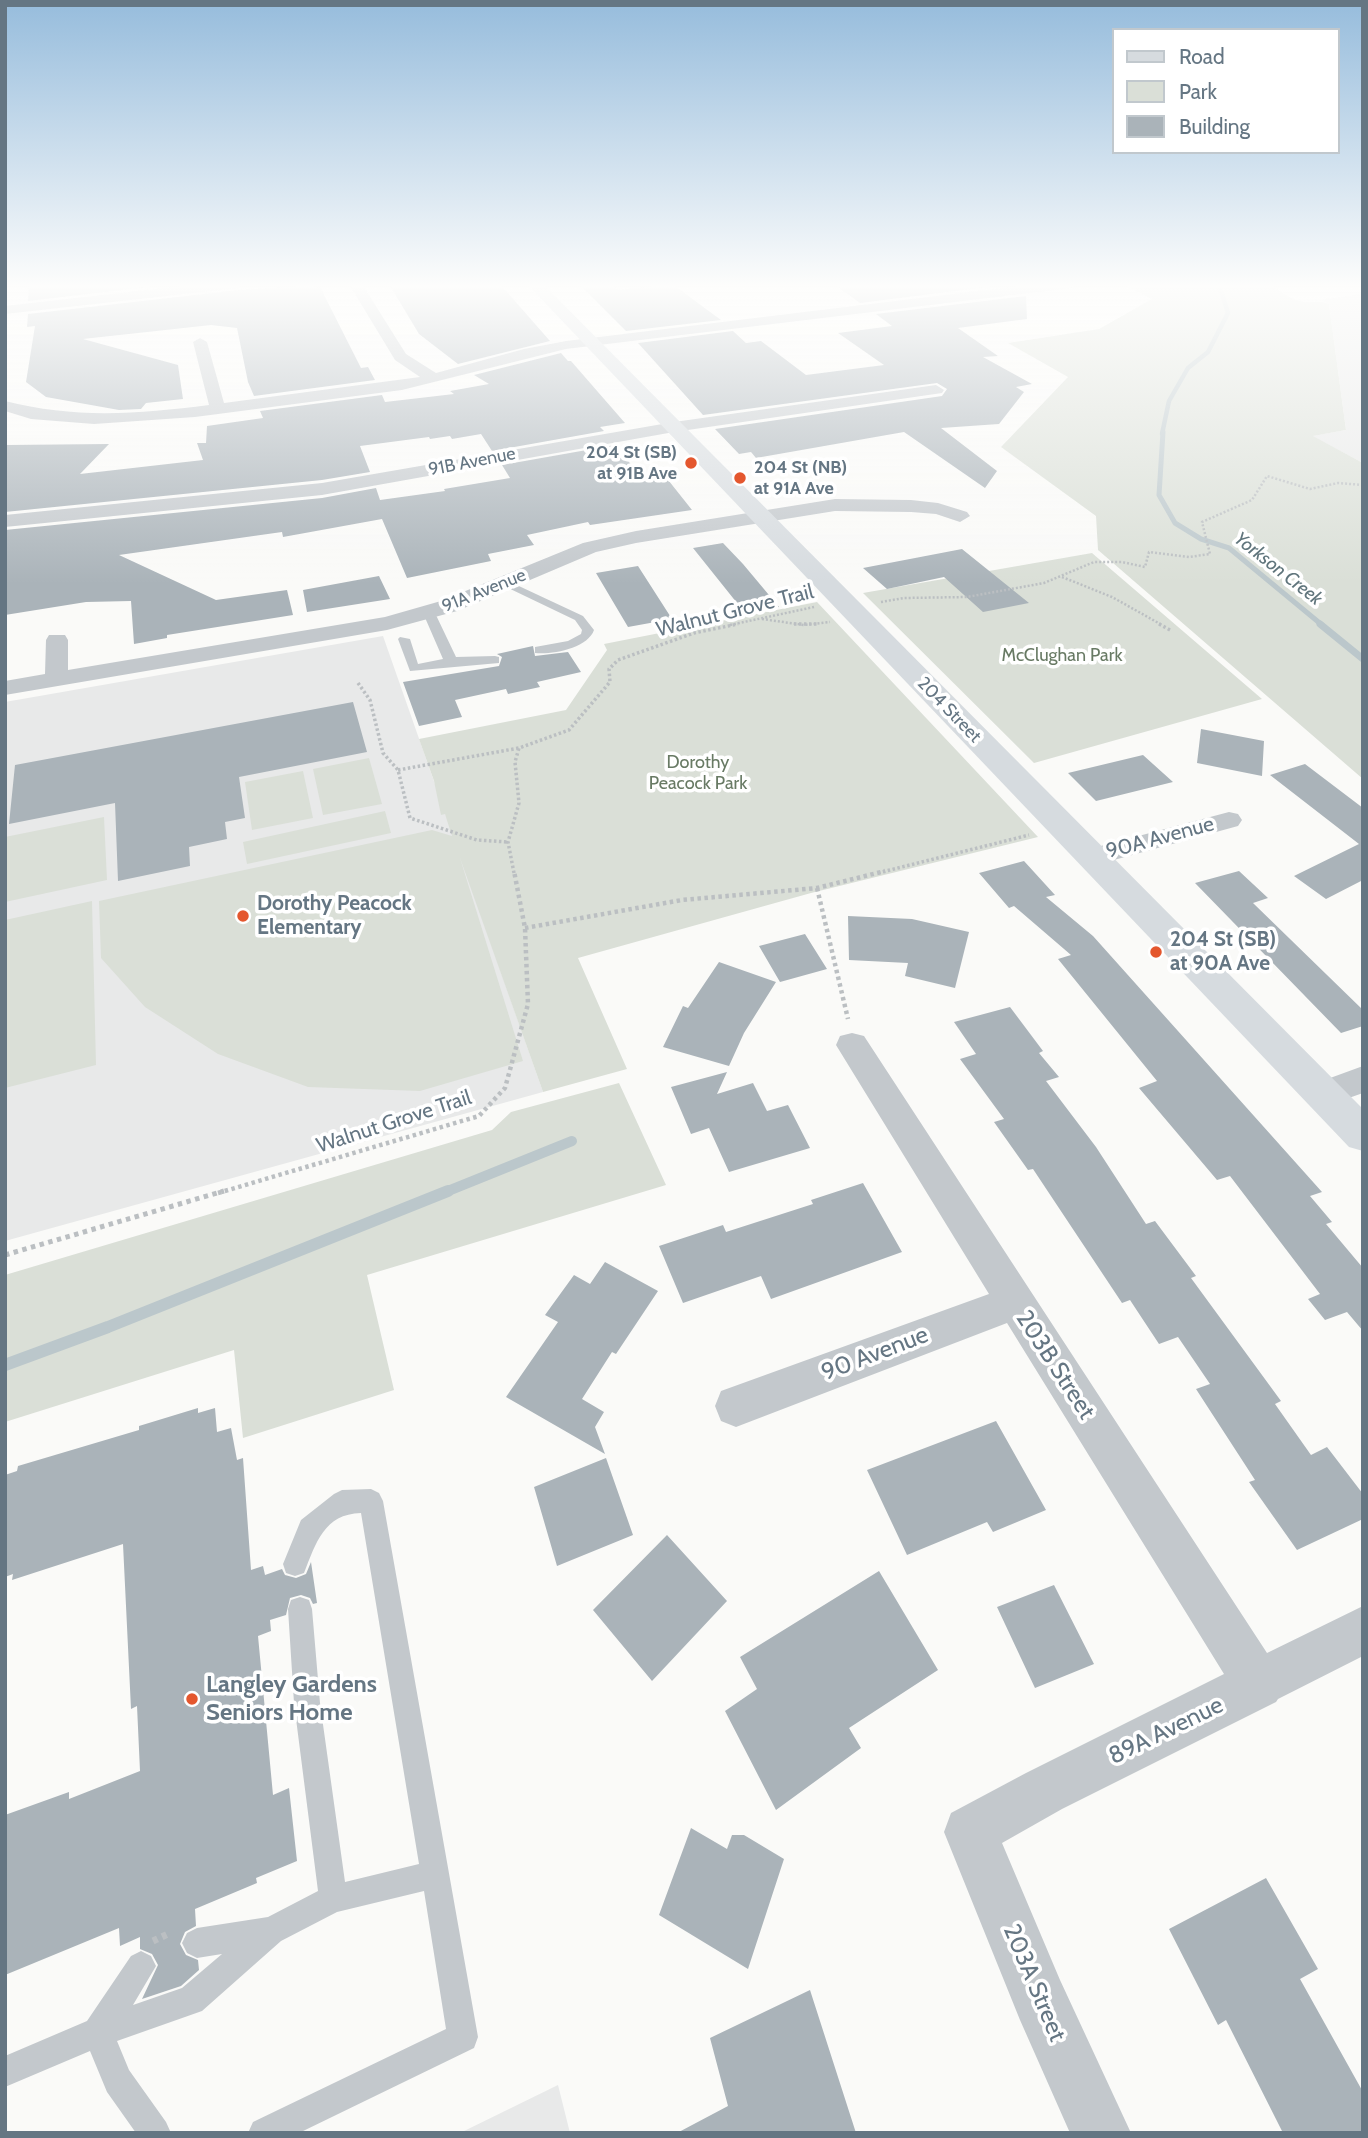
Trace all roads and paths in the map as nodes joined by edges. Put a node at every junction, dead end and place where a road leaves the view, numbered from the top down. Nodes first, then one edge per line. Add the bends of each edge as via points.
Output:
1 (211, 384) edge
2 (408, 384) edge
3 (631, 384) edge
4 (936, 390) dead end
5 (5, 406) edge
6 (218, 409) junction
7 (674, 428) junction
8 (1363, 485) edge
9 (761, 516) junction
10 (960, 516) dead end
11 (5, 520) edge
12 (1062, 577) junction
13 (506, 583) junction
14 (871, 601) dead end
15 (816, 607) dead end
16 (429, 613) junction
17 (761, 619) junction
18 (832, 621) dead end
19 (1172, 631) dead end
20 (404, 639) dead end
21 (57, 640) dead end
22 (539, 650) dead end
23 (495, 660) dead end
24 (453, 661) junction
25 (57, 680) junction
26 (358, 683) dead end
27 (5, 688) edge
28 (519, 748) junction
29 (398, 770) junction
30 (1228, 820) dead end
31 (1041, 832) dead end
32 (508, 842) junction
33 (1092, 857) junction
34 (817, 888) junction
35 (525, 928) junction
36 (846, 1008) dead end
37 (852, 1045) dead end
38 (1363, 1079) edge
39 (1323, 1094) junction
40 (1363, 1135) edge
41 (5, 1255) edge
42 (1015, 1302) junction
43 (736, 1406) dead end
44 (295, 1564) dead end
45 (300, 1609) dead end
46 (1363, 1630) edge
47 (1259, 1685) junction
48 (970, 1832) joint
49 (435, 1874) junction
50 (333, 1899) junction
51 (271, 1931) junction
52 (186, 1937) joint
53 (140, 1956) joint
54 (98, 2032) junction
55 (5, 2072) edge
56 (155, 2133) edge
57 (264, 2133) edge
58 (1101, 2133) edge

1 - 6 street
2 - 6 street
3 - 7 street, 204 Street
4 - 7 street, 91B Avenue
5 - 6 street via 25,412 127,418
7 - 9 street, 204 Street
7 - 11 street, 91B Avenue via 282,494
8 - 12 path via 1338,483 1310,489 1267,476 1258,495 1202,522 1210,554 1149,552 1145,567 1094,562
9 - 10 street, 91A Avenue via 854,503 925,508
9 - 13 street, 91A Avenue via 590,547
9 - 33 street, 204 Street
12 - 14 path via 967,597
12 - 19 path via 1112,597
13 - 16 street, 91A Avenue
13 - 22 lane via 579,618 588,630 571,644
15 - 17 path, Walnut Grove Trail
16 - 24 lane
16 - 25 street, 91A Avenue
17 - 18 path via 804,625
17 - 28 path, Walnut Grove Trail via 694,633 618,660 609,668 610,682 569,730
20 - 24 lane via 414,668
21 - 25 street
23 - 24 lane
25 - 27 street, 91A Avenue
26 - 29 path via 370,700 383,753
28 - 29 path
28 - 32 path, Walnut Grove Trail via 515,762 519,803
29 - 32 path via 410,818 477,840
30 - 33 street, 90A Avenue
31 - 34 path
32 - 35 path, Walnut Grove Trail
33 - 39 street, 204 Street
34 - 35 path via 682,900
34 - 36 path
35 - 41 path, Walnut Grove Trail via 528,1004 505,1088 479,1116
37 - 42 street, 203B Street
38 - 39 street
39 - 40 street, 204 Street
42 - 43 street, 90 Avenue
42 - 47 street, 203B Street
44 - 49 lane via 309,1528 342,1502 371,1501
45 - 50 lane via 307,1703
46 - 47 street, 89A Avenue
47 - 48 street, 89A Avenue
48 - 58 street, 203A Street
49 - 50 lane
49 - 57 lane via 463,2037
50 - 51 lane
51 - 52 lane
51 - 54 lane via 191,2000
52 - 53 path
53 - 54 lane
54 - 55 lane
54 - 56 lane via 118,2081

